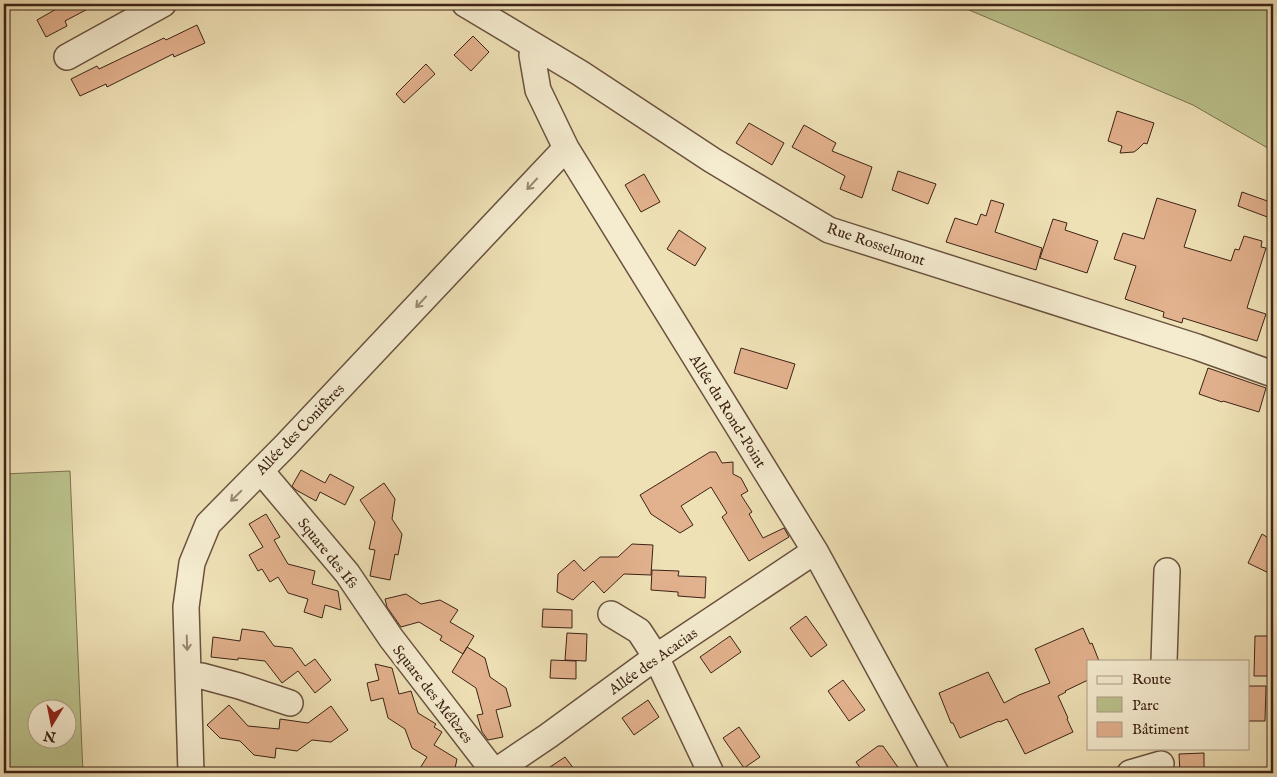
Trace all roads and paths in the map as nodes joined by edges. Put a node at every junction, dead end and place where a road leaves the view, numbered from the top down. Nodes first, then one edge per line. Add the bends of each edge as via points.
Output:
1 (163, 4) edge
2 (465, 4) edge
3 (536, 47) junction
4 (67, 57) dead end
5 (566, 148) junction
6 (1273, 374) edge
7 (261, 471) junction
8 (815, 551) junction
9 (1167, 571) dead end
10 (611, 614) dead end
11 (391, 638) joint
12 (656, 657) junction
13 (1164, 660) edge
14 (188, 677) junction
15 (290, 703) dead end
16 (1161, 762) edge
17 (191, 773) edge
18 (494, 773) edge
19 (710, 773) edge
20 (936, 773) edge
21 (1130, 773) edge

1 - 4 street
2 - 3 street, Rue Rosselmont
3 - 5 street, Allée du Rond-Point via 532,55 538,90
3 - 6 street, Rue Rosselmont via 828,230
5 -> 7 street, Allée des Conifères
5 - 8 street, Allée du Rond-Point
7 - 11 street, Square des Ifs via 347,573
7 -> 14 street, Allée des Conifères via 208,524 192,563 186,607
8 - 12 street, Allée des Acacias
8 - 20 street, Allée du Rond-Point
9 - 13 street
10 - 12 street via 639,631
11 - 18 street, Square des Mélèzes
12 - 18 street, Allée des Acacias
12 - 19 street
14 - 15 street via 202,676 230,683
14 - 17 street, Allée des Conifères
16 - 21 street

